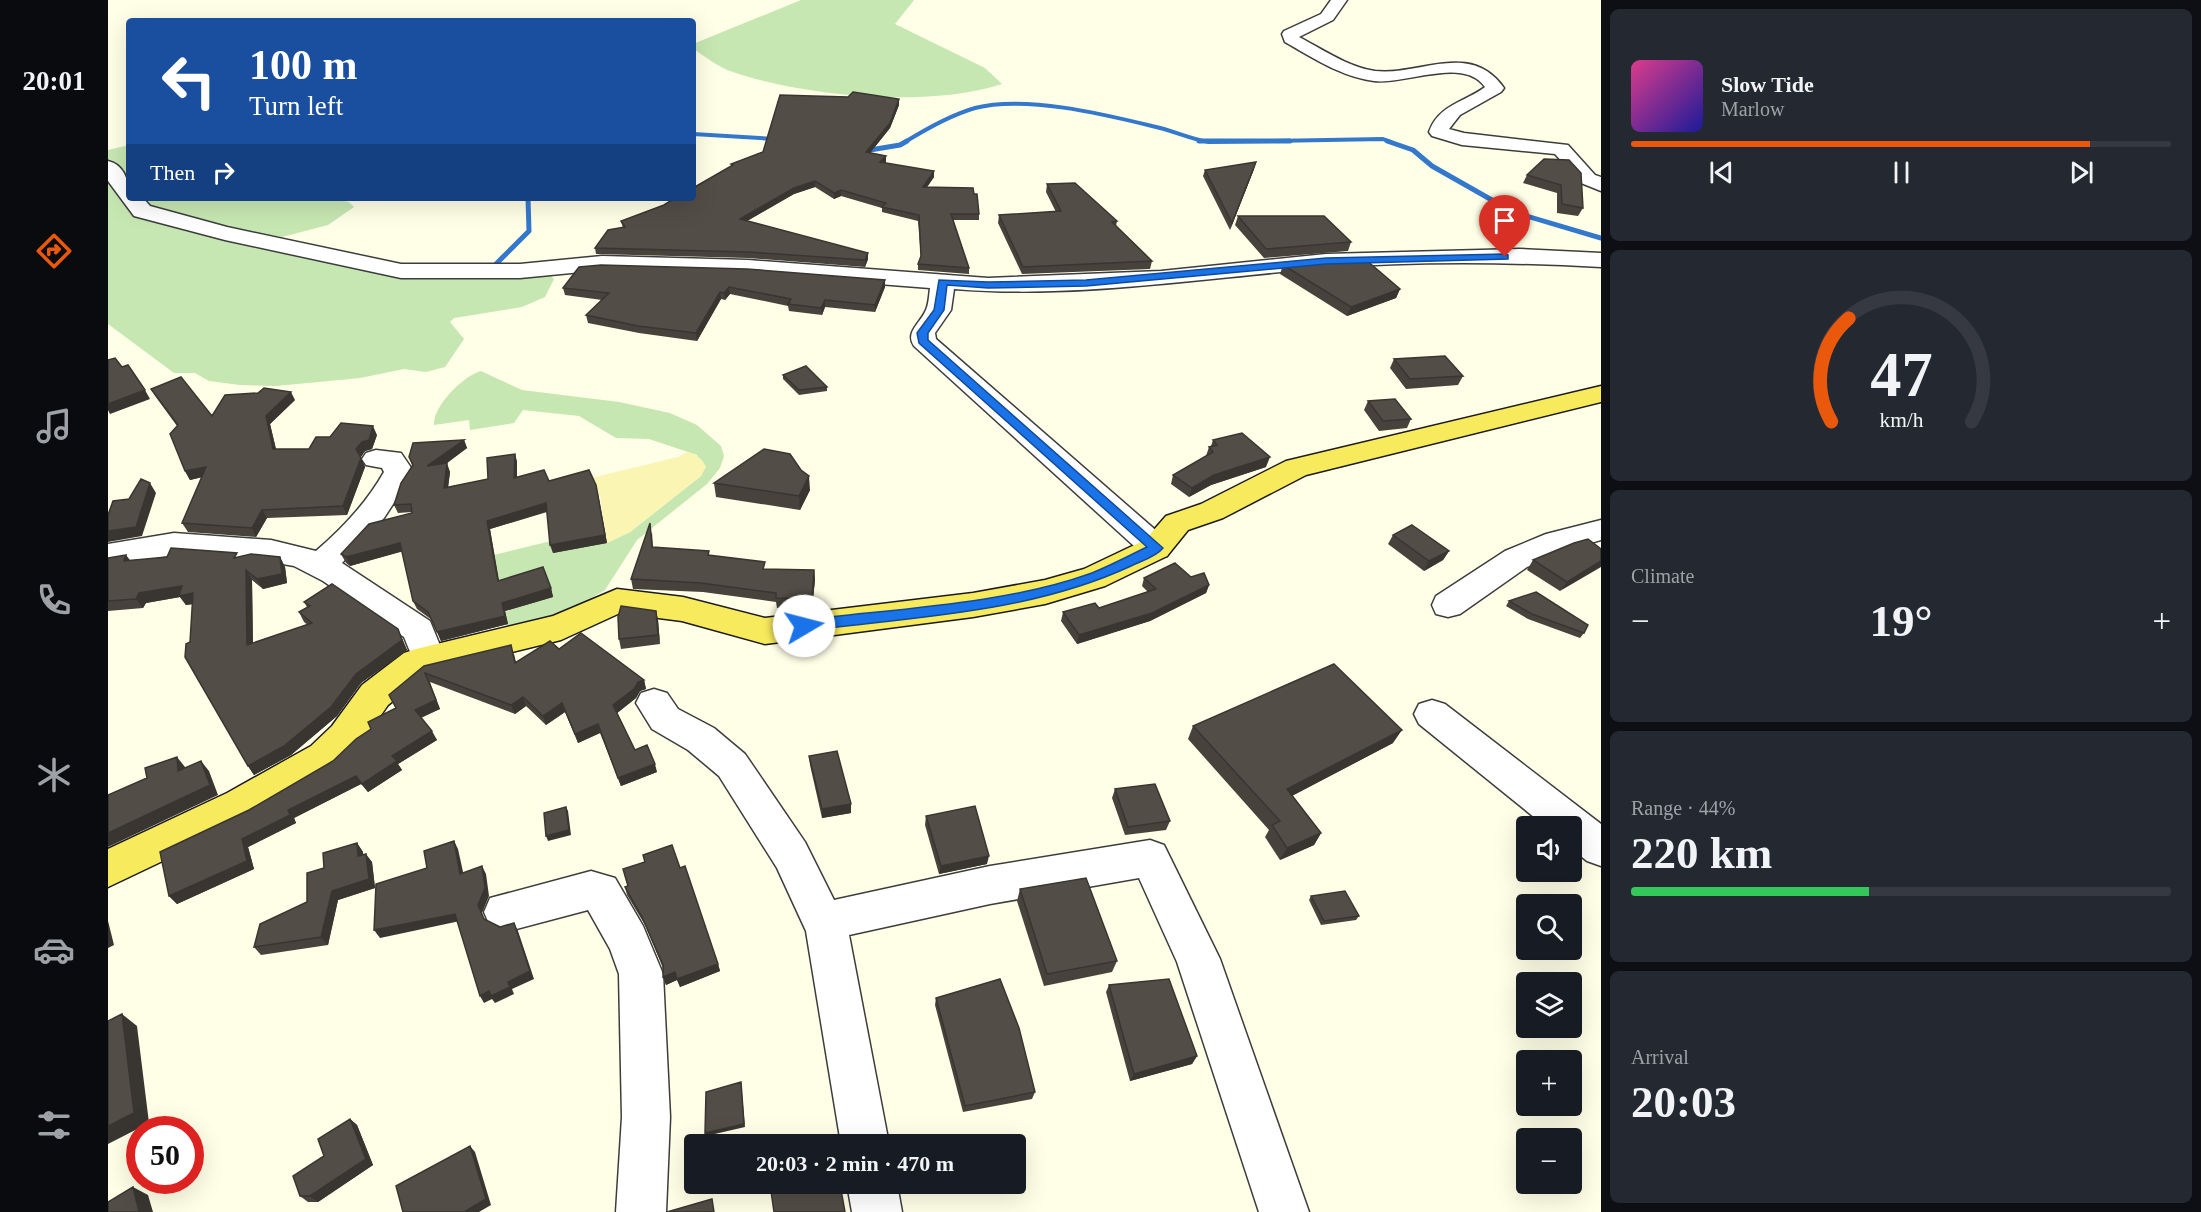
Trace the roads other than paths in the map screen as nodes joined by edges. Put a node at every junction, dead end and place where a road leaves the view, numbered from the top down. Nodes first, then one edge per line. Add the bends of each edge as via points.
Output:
1 (1339, 0) edge
2 (108, 167) edge
3 (1601, 185) edge
4 (126, 190) edge
5 (134, 201) edge
6 (1601, 260) edge
7 (943, 282) junction
8 (1601, 394) edge
9 (376, 459) dead end
10 (1601, 530) edge
11 (1156, 548) junction
12 (108, 555) edge
13 (320, 565) junction
14 (1448, 605) dead end
15 (429, 660) junction
16 (654, 703) dead end
17 (1432, 714) dead end
18 (1601, 848) edge
19 (108, 868) edge
20 (505, 912) dead end
21 (827, 930) junction
22 (863, 1134) edge
23 (874, 1194) edge
24 (641, 1212) edge
25 (877, 1212) edge
26 (1284, 1212) edge

1 - 3 street via 1327,17 1290,33 1291,39 1343,65 1376,76 1443,68 1477,72 1487,77 1494,88 1454,112 1439,132 1462,140 1561,149 1588,179
2 - 4 street
5 - 7 street via 142,211 401,271 520,272 602,263 748,267
6 - 7 street via 1519,256 1326,261 1086,283
7 - 11 street via 939,310 923,333 923,341
8 - 11 main road via 1296,468 1212,511 1177,523
9 - 13 street via 391,459 399,472 356,533
10 - 14 street via 1516,559
11 - 15 main road via 1094,578 1045,592 765,631 683,609 617,601 561,627
12 - 13 street via 174,544 271,551
13 - 15 street via 418,630
15 - 19 main road via 416,663 375,695 345,737 324,757 241,805
16 - 21 street via 665,719 700,739 732,765 791,855
17 - 18 street
20 - 24 street via 600,891 628,940 641,986 646,1117
21 - 22 street
21 - 26 street via 831,922 842,917 990,885 1150,858 1198,959
23 - 25 street

